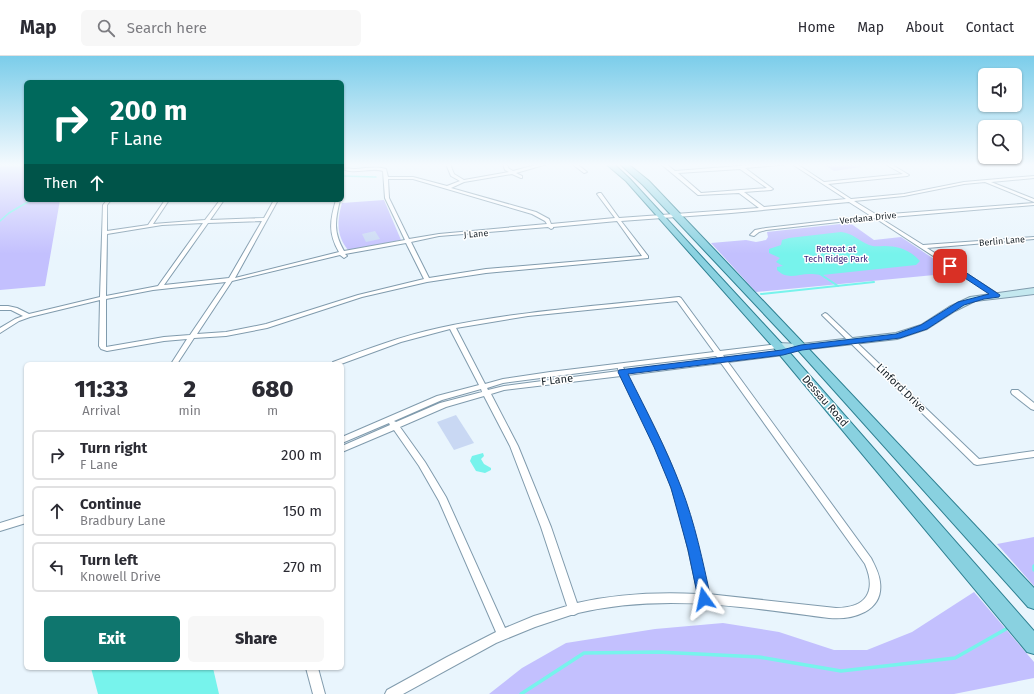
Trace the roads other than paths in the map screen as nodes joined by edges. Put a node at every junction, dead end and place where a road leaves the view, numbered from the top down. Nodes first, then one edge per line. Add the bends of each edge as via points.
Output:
1 (387, 194) edge
2 (467, 194) edge
3 (599, 194) dead end
4 (653, 194) edge
5 (743, 194) edge
6 (839, 194) edge
7 (912, 194) edge
8 (1016, 194) edge
9 (848, 200) junction
10 (1034, 201) edge
11 (107, 202) edge
12 (166, 202) edge
13 (221, 202) edge
14 (275, 202) edge
15 (338, 202) edge
16 (1034, 204) edge
17 (763, 209) junction
18 (669, 217) junction
19 (874, 217) junction
20 (265, 219) junction
21 (619, 221) junction
22 (206, 222) junction
23 (150, 225) junction
24 (551, 226) junction
25 (105, 233) junction
26 (752, 235) dead end
27 (1034, 238) edge
28 (408, 242) junction
29 (921, 247) junction
30 (343, 255) junction
31 (230, 280) junction
32 (427, 280) junction
33 (160, 287) junction
34 (1034, 291) edge
35 (996, 295) junction
36 (103, 298) junction
37 (0, 308) edge
38 (825, 315) dead end
39 (28, 316) junction
40 (452, 327) junction
41 (0, 332) edge
42 (191, 337) junction
43 (853, 342) junction
44 (801, 347) junction
45 (780, 350) junction
46 (721, 357) junction
47 (175, 362) edge
48 (340, 362) edge
49 (621, 369) junction
50 (484, 389) junction
51 (1015, 392) dead end
52 (1034, 407) edge
53 (392, 422) junction
54 (344, 439) edge
55 (344, 448) edge
56 (1034, 454) edge
57 (24, 520) edge
58 (0, 527) edge
59 (1030, 596) edge
60 (704, 599) junction
61 (574, 610) junction
62 (503, 635) junction
63 (1034, 645) edge
64 (313, 670) edge
65 (319, 694) edge
66 (391, 694) edge

1 - 28 street
2 - 24 street via 537,214
3 - 21 street
4 - 18 main road, Dessau Road
5 - 17 street
6 - 9 street
7 - 9 street, J Lane
8 - 10 street
9 - 17 street, J Lane
9 - 19 street
11 - 25 street via 105,205
12 - 23 street
13 - 22 street
14 - 20 street
15 - 30 street via 332,226 334,238
16 - 19 street, Verdana Drive
17 - 18 street, J Lane
18 - 21 street, J Lane
18 - 44 main road, Dessau Road
18 - 45 main road, Dessau Road
19 - 26 street, Verdana Drive via 766,229
19 - 29 street
20 - 22 street
20 - 31 street
21 - 24 street, J Lane
21 - 32 street via 646,257 486,271
22 - 23 street
22 - 33 street
23 - 25 street
24 - 28 street, J Lane
25 - 36 street
27 - 29 street, Berlin Lane
28 - 30 street, J Lane
28 - 32 street
29 - 35 street
30 - 31 street, J Lane
31 - 33 street, J Lane
31 - 42 street
32 - 42 street via 366,294 267,326 226,334
33 - 36 street, J Lane
34 - 35 street
35 - 43 street via 961,304 924,327 905,334
36 - 39 street, J Lane
36 - 42 street via 103,348
37 - 39 street via 16,309
38 - 43 street, Linford Drive
39 - 41 street, J Lane
40 - 46 street via 526,315 679,299
40 - 48 street via 408,338
40 - 50 street
42 - 47 street
43 - 44 street
43 - 56 street, Linford Drive via 977,462
44 - 45 street
44 - 59 main road, Dessau Road
45 - 46 street, F Lane
45 - 63 main road, Dessau Road
46 - 49 street, F Lane
46 - 60 street via 868,561 876,582 871,601 854,611 828,612
49 - 50 street, F Lane
49 - 60 street via 676,488 694,550
50 - 53 street, F Lane
50 - 61 street via 514,446 530,485
51 - 52 street
53 - 54 street, F Lane
53 - 55 street, F Lane
53 - 62 street via 422,464 443,500
57 - 58 street
60 - 61 street via 636,600
61 - 62 street via 557,613
62 - 66 street
64 - 65 street

